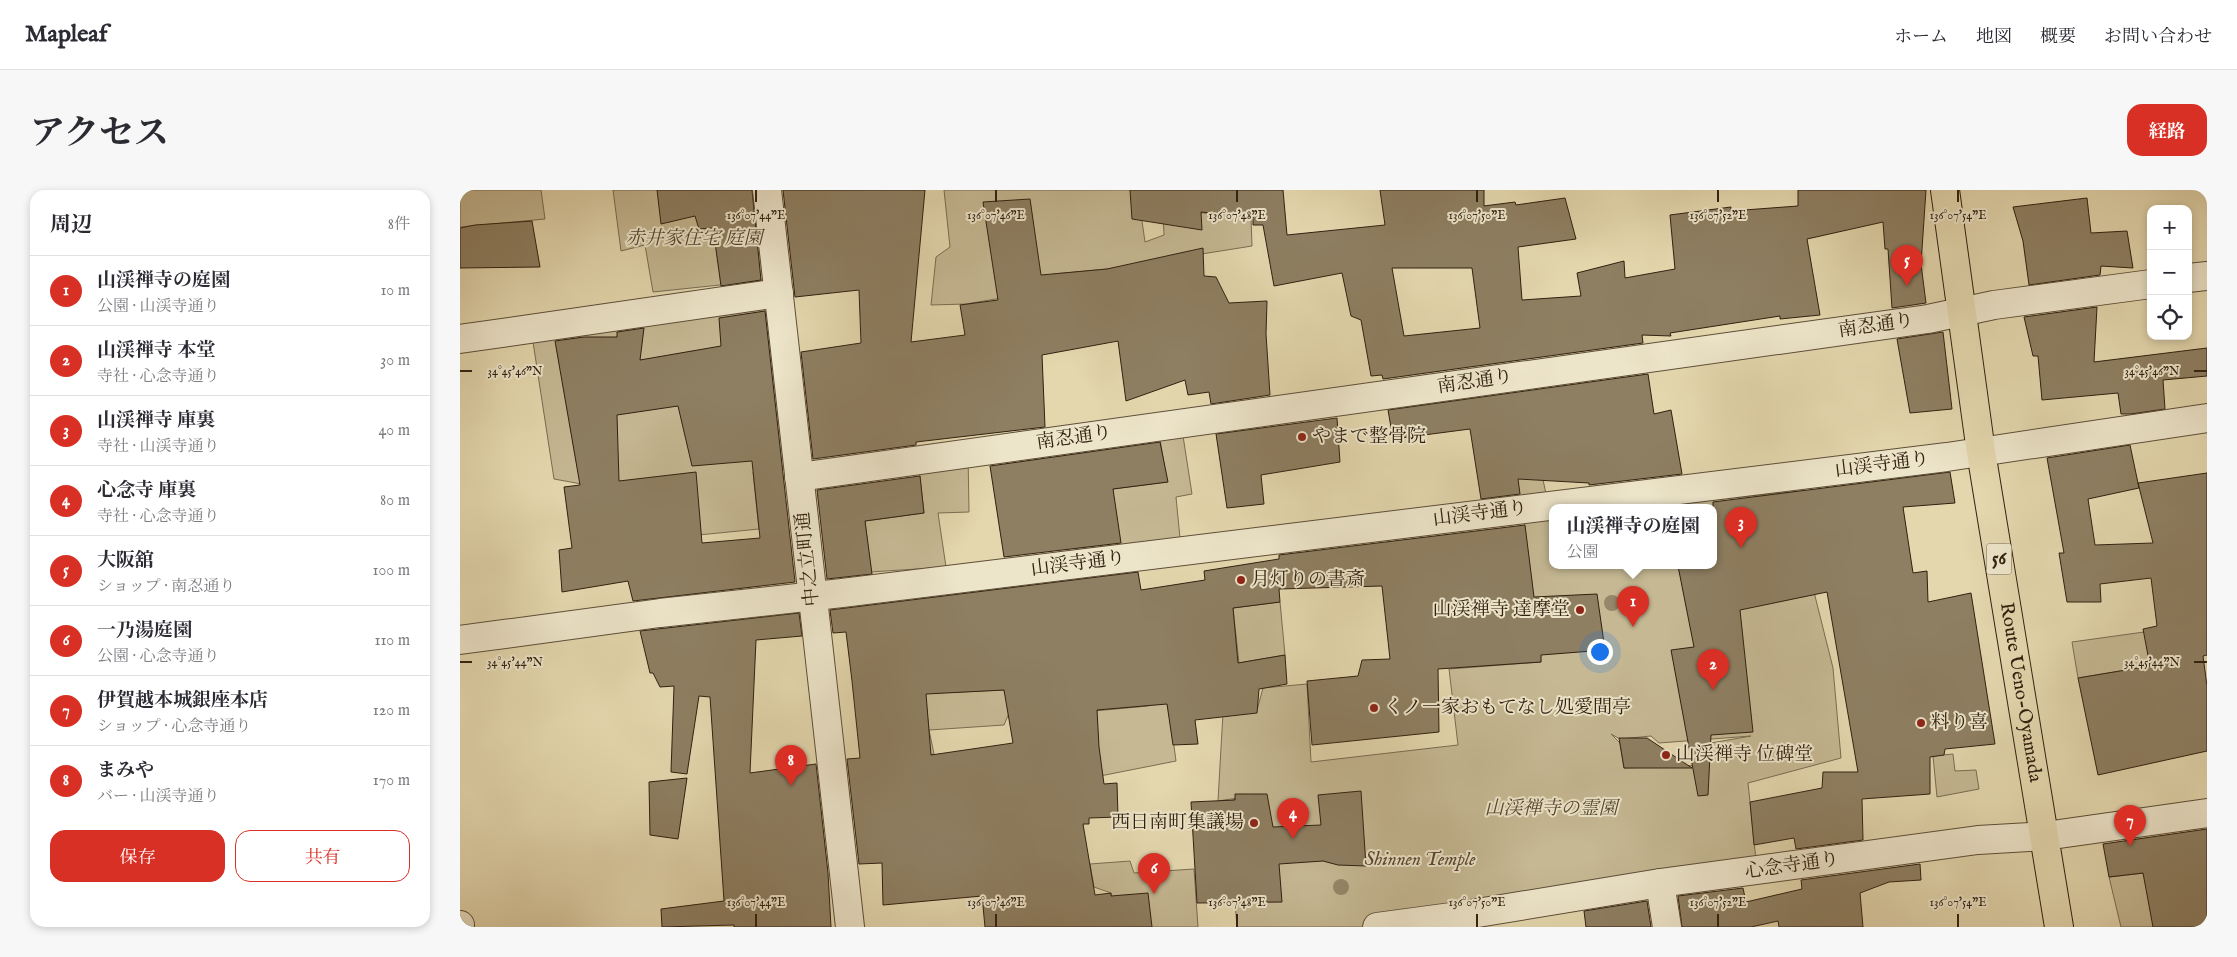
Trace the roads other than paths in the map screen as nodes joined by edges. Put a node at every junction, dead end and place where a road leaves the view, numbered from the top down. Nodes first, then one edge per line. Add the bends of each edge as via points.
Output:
1 (766, 190) edge
2 (1945, 190) edge
3 (2207, 276) edge
4 (2192, 278) edge
5 (2147, 285) edge
6 (779, 293) junction
7 (1961, 311) junction
8 (460, 339) edge
9 (2207, 418) edge
10 (1981, 452) junction
11 (799, 477) junction
12 (1559, 504) edge
13 (1549, 505) edge
14 (812, 596) junction
15 (460, 640) edge
16 (2207, 813) edge
17 (2045, 836) junction
18 (1660, 883) junction
19 (850, 927) edge
20 (1377, 927) edge
21 (1667, 927) edge
22 (2059, 927) edge

1 - 6 street, 中之立町通
2 - 7 main road, Route Ueno-Oyamada / 56
3 - 4 street
5 - 7 street, 南忍通り
6 - 8 street
6 - 11 street, 中之立町通
7 - 10 main road, Route Ueno-Oyamada / 56
7 - 11 street, 南忍通り via 1928,319
9 - 10 street, 山渓寺通り
10 - 12 street, 山渓寺通り
10 - 17 main road, Route Ueno-Oyamada / 56
11 - 14 street, 中之立町通
13 - 14 street, 山渓寺通り
14 - 15 street, 山渓寺通り
14 - 19 street, 中之立町通
16 - 17 street, 心念寺通り
17 - 18 street, 心念寺通り via 1978,840
17 - 22 main road, Route Ueno-Oyamada / 56
18 - 20 street, 心念寺通り
18 - 21 street

